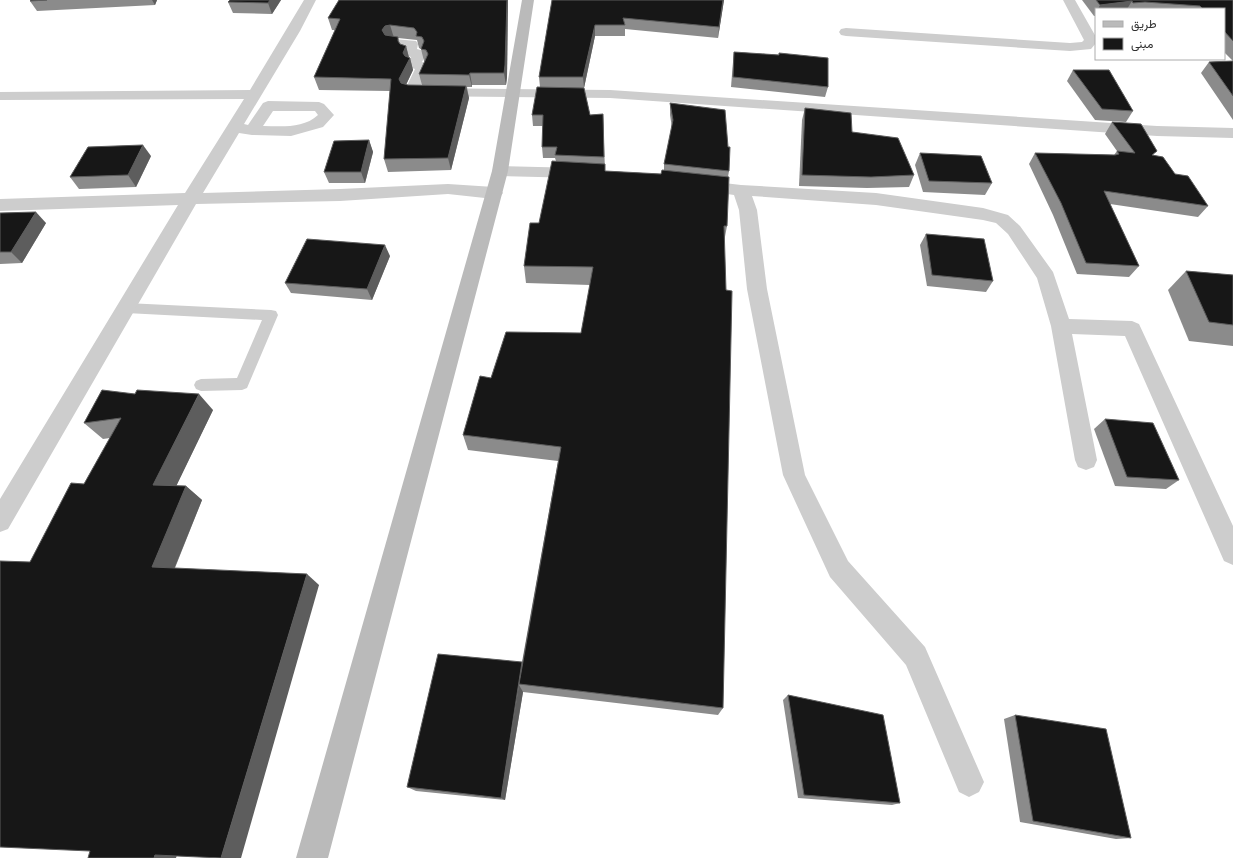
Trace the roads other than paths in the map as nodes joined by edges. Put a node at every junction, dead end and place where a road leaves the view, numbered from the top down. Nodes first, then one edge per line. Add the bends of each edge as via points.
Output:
1 (310, 0) edge
2 (528, 0) edge
3 (1069, 0) edge
4 (846, 32) dead end
5 (394, 42) edge
6 (255, 94) junction
7 (513, 94) junction
8 (0, 96) edge
9 (1233, 133) edge
10 (500, 171) junction
11 (593, 174) edge
12 (686, 184) edge
13 (741, 190) junction
14 (494, 193) junction
15 (191, 198) junction
16 (0, 205) edge
17 (126, 308) junction
18 (1062, 326) junction
19 (201, 385) dead end
20 (1086, 460) dead end
21 (3, 512) edge
22 (1233, 553) edge
23 (969, 782) dead end
24 (312, 858) edge

1 - 6 street
2 - 7 main road
3 - 4 street via 1091,40 1086,46
5 - 7 street via 411,44 409,52 419,54 414,64 423,66 411,92
6 - 8 street
6 - 15 street via 243,128
7 - 9 street via 610,94 1158,131
7 - 10 main road
10 - 11 street
10 - 14 main road
12 - 13 street
13 - 18 street via 876,199 984,214 1002,220 1014,230 1046,277
13 - 23 street via 748,210 757,289 794,475 838,569 916,656
14 - 15 street via 448,189 340,195
14 - 24 main road
15 - 16 street
15 - 17 street
17 - 19 lane via 271,315 242,384
17 - 21 street
18 - 20 street
18 - 22 street via 1132,329

